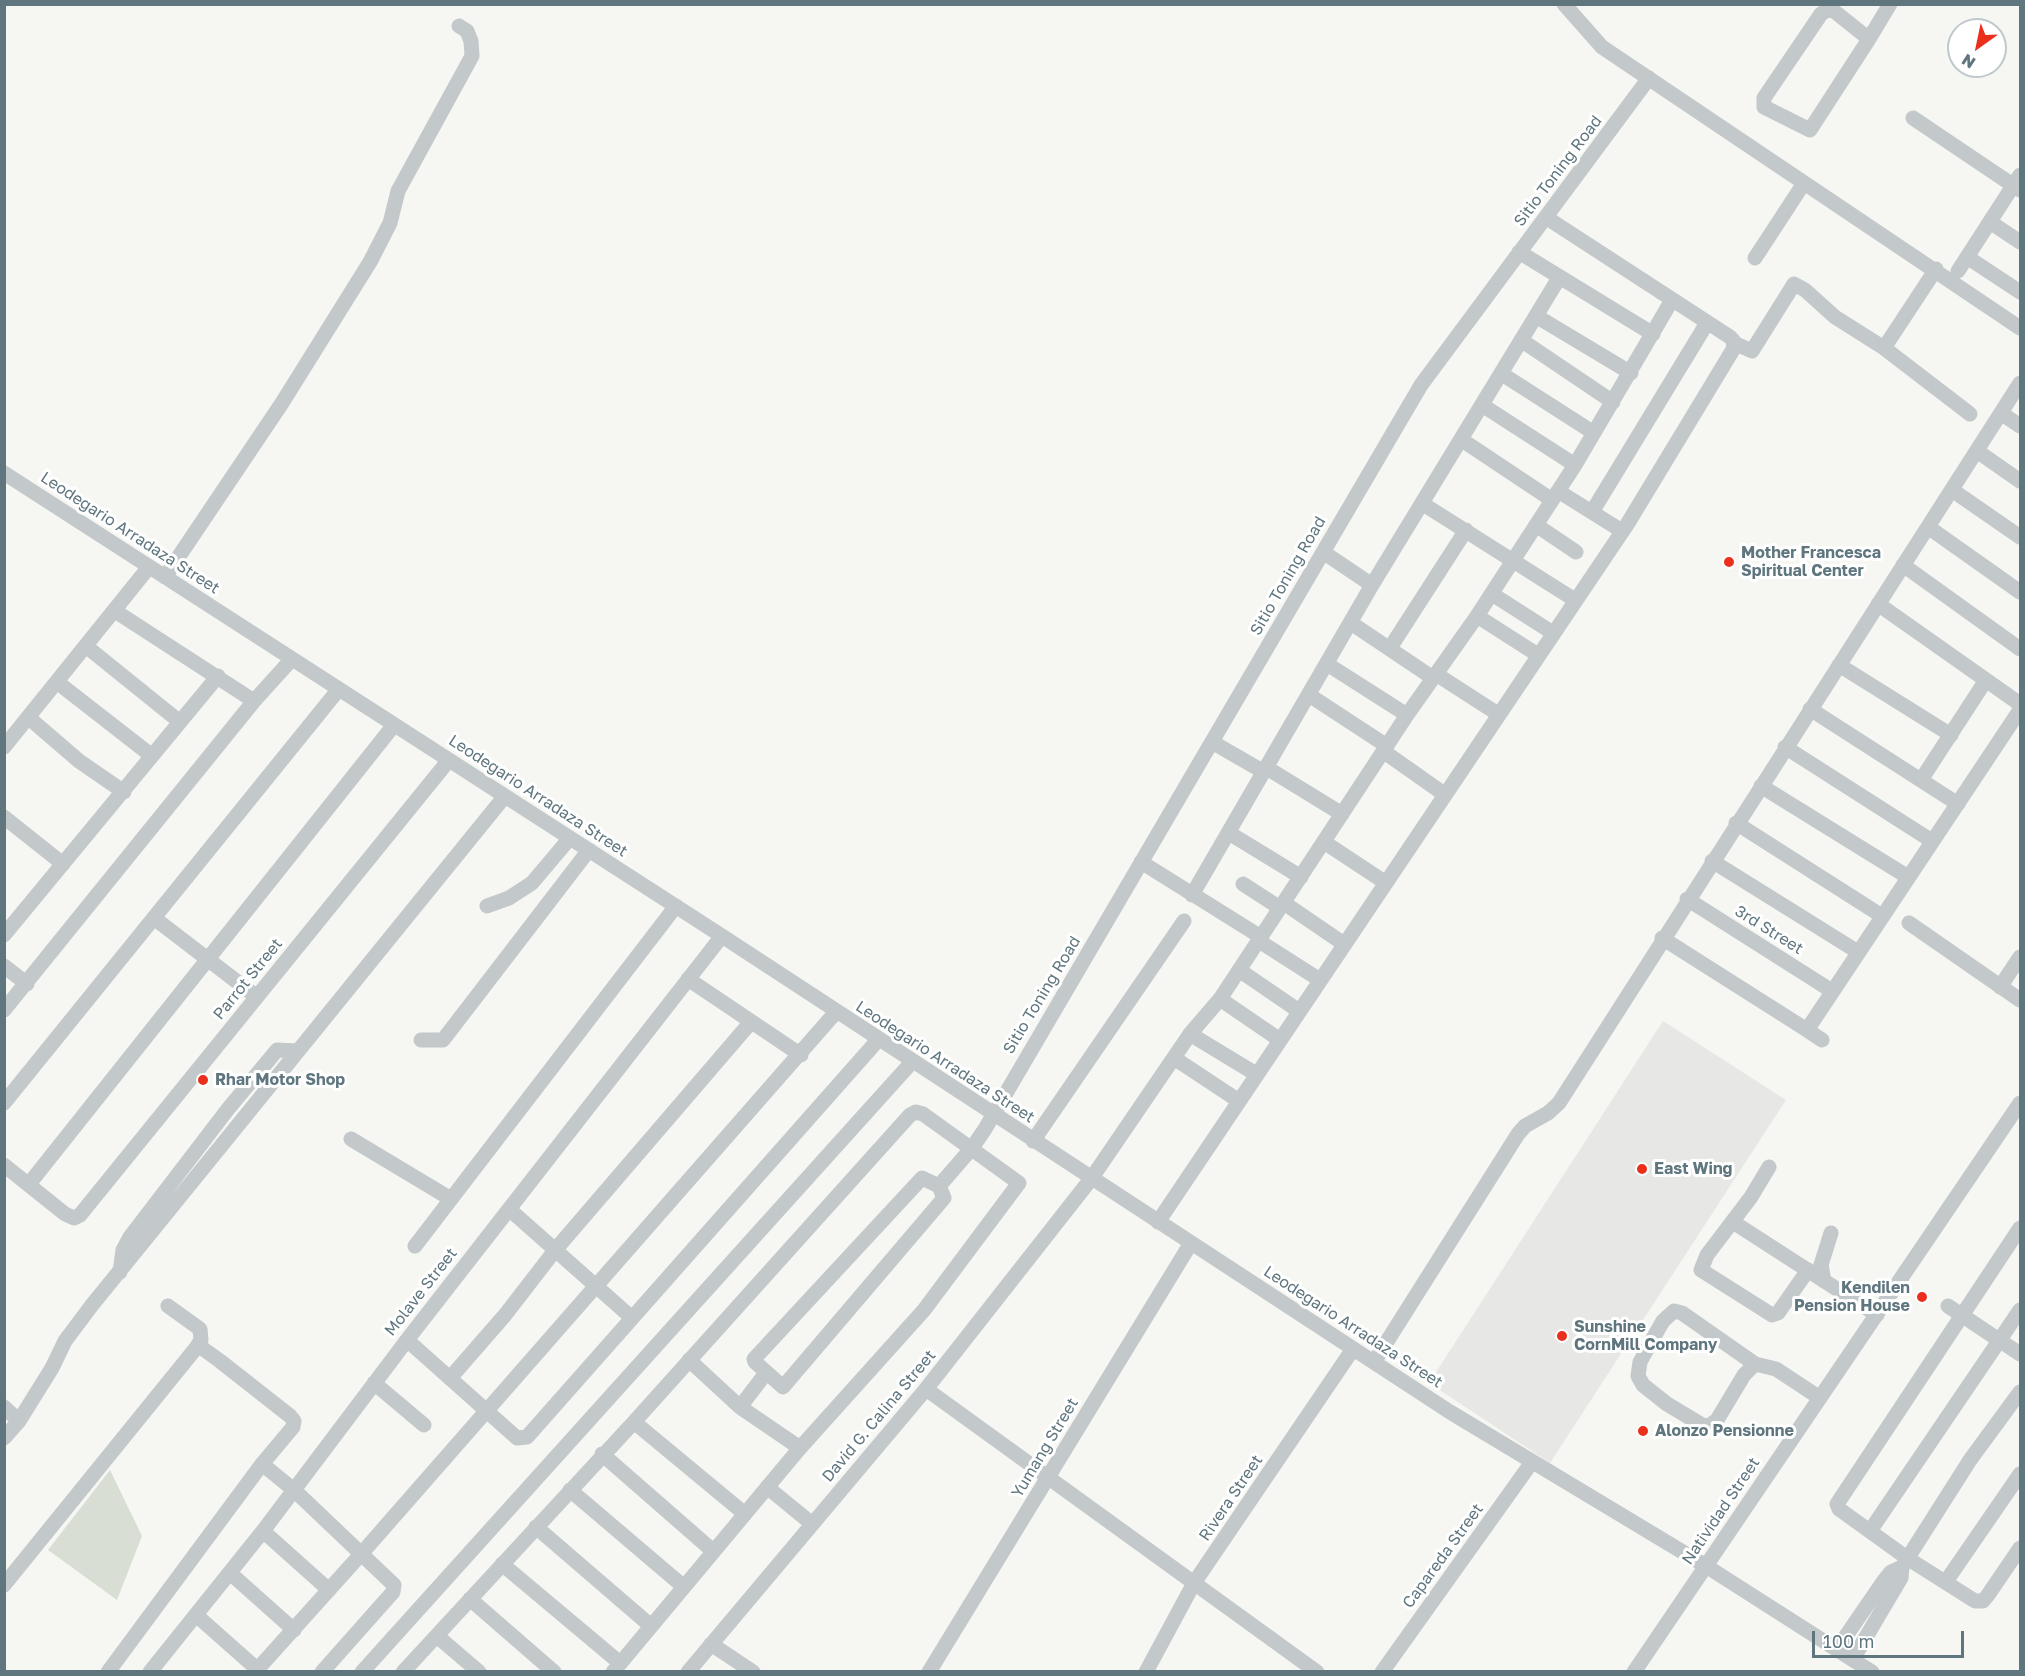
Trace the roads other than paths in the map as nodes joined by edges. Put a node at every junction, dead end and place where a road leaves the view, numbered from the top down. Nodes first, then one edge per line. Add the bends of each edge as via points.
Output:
1 (1564, 4) edge
2 (1890, 4) edge
3 (1826, 7) edge
4 (459, 26) dead end
5 (1869, 39) junction
6 (1649, 78) junction
7 (1913, 118) dead end
8 (1803, 183) junction
9 (2018, 184) edge
10 (1547, 218) junction
11 (1990, 222) junction
12 (2020, 242) edge
13 (1519, 252) junction
14 (1967, 256) junction
15 (1755, 258) dead end
16 (1936, 269) junction
17 (1958, 271) dead end
18 (1559, 278) junction
19 (2020, 292) edge
20 (1672, 300) junction
21 (1536, 316) junction
22 (1707, 323) junction
23 (2020, 328) edge
24 (1653, 334) junction
25 (1521, 340) junction
26 (1734, 343) junction
27 (1884, 348) junction
28 (1631, 373) junction
29 (1502, 374) junction
30 (2020, 383) edge
31 (1613, 402) junction
32 (1482, 405) junction
33 (2001, 413) junction
34 (1970, 414) dead end
35 (2020, 426) edge
36 (1594, 433) junction
37 (1462, 440) junction
38 (1977, 451) junction
39 (1575, 465) junction
40 (4, 473) edge
41 (2020, 481) edge
42 (1952, 490) junction
43 (1555, 495) junction
44 (1424, 504) junction
45 (1592, 512) junction
46 (1536, 525) junction
47 (1928, 527) junction
48 (1466, 530) junction
49 (1622, 531) junction
50 (2020, 537) edge
51 (1323, 552) junction
52 (1576, 552) dead end
53 (1514, 560) junction
54 (1903, 565) junction
55 (149, 567) junction
56 (165, 577) junction
57 (1372, 585) junction
58 (2020, 592) edge
59 (1492, 594) junction
60 (1575, 600) junction
61 (1878, 604) junction
62 (115, 612) junction
63 (1477, 616) junction
64 (1351, 623) junction
65 (1553, 633) junction
66 (87, 647) junction
67 (1390, 648) junction
68 (2020, 649) edge
69 (1538, 655) junction
70 (292, 659) junction
71 (1327, 664) junction
72 (1839, 665) junction
73 (218, 676) junction
74 (1435, 676) junction
75 (1986, 680) junction
76 (57, 682) junction
77 (339, 689) junction
78 (1309, 695) junction
79 (254, 701) junction
80 (2020, 704) edge
81 (1810, 709) junction
82 (1498, 714) junction
83 (1407, 715) junction
84 (29, 718) junction
85 (2018, 719) edge
86 (180, 722) junction
87 (394, 725) junction
88 (1951, 735) junction
89 (1212, 742) junction
90 (4, 747) edge
91 (1785, 747) junction
92 (1385, 748) junction
93 (152, 756) junction
94 (449, 760) junction
95 (1265, 770) junction
96 (1921, 780) junction
97 (1761, 786) junction
98 (124, 792) junction
99 (1444, 794) junction
100 (505, 796) junction
101 (1958, 804) junction
102 (1342, 814) junction
103 (4, 817) edge
104 (1736, 823) junction
105 (1229, 833) junction
106 (570, 838) junction
107 (1932, 841) junction
108 (1324, 842) junction
109 (589, 850) junction
110 (1712, 861) junction
111 (1141, 862) junction
112 (63, 864) junction
113 (1301, 877) junction
114 (1908, 877) junction
115 (1386, 883) junction
116 (1243, 884) dead end
117 (1192, 895) junction
118 (1687, 900) junction
119 (487, 906) dead end
120 (676, 906) junction
121 (1282, 906) junction
122 (1882, 916) junction
123 (154, 918) junction
124 (1184, 921) dead end
125 (1909, 923) dead end
126 (4, 935) edge
127 (722, 936) junction
128 (1662, 938) junction
129 (1260, 939) junction
130 (1344, 944) junction
131 (1858, 952) junction
132 (2020, 957) edge
133 (207, 958) junction
134 (4, 966) edge
135 (1239, 970) junction
136 (688, 979) junction
137 (1320, 980) junction
138 (27, 984) junction
139 (2000, 987) junction
140 (1832, 991) junction
141 (257, 997) junction
142 (1220, 999) junction
143 (2020, 1000) edge
144 (4, 1010) edge
145 (836, 1011) junction
146 (1299, 1011) junction
147 (751, 1022) junction
148 (1807, 1030) junction
149 (1190, 1034) junction
150 (421, 1040) dead end
151 (878, 1040) junction
152 (1280, 1040) junction
153 (1822, 1040) dead end
154 (297, 1051) junction
155 (801, 1055) junction
156 (1174, 1058) junction
157 (912, 1062) junction
158 (261, 1069) junction
159 (1257, 1074) junction
160 (268, 1090) junction
161 (1239, 1101) junction
162 (4, 1103) edge
163 (2020, 1103) edge
164 (228, 1109) junction
165 (992, 1115) junction
166 (351, 1139) dead end
167 (1033, 1141) junction
168 (225, 1144) junction
169 (972, 1148) junction
170 (4, 1165) edge
171 (1769, 1167) dead end
172 (1091, 1179) junction
173 (29, 1184) junction
174 (939, 1186) junction
175 (451, 1199) junction
176 (509, 1209) junction
177 (1158, 1222) junction
178 (1732, 1222) junction
179 (2020, 1228) edge
180 (1832, 1233) dead end
181 (1191, 1243) junction
182 (415, 1246) dead end
183 (556, 1250) junction
184 (129, 1253) junction
185 (1808, 1270) junction
186 (1824, 1281) junction
187 (596, 1285) junction
188 (168, 1306) dead end
189 (1948, 1306) dead end
190 (2020, 1310) edge
191 (1877, 1315) junction
192 (1963, 1316) junction
193 (632, 1318) junction
194 (407, 1340) junction
195 (2001, 1341) junction
196 (196, 1348) junction
197 (1353, 1349) junction
198 (2020, 1354) edge
199 (689, 1360) junction
200 (1374, 1362) junction
201 (1755, 1364) junction
202 (766, 1373) junction
203 (451, 1377) junction
204 (374, 1383) junction
205 (926, 1389) junction
206 (2020, 1392) edge
207 (1820, 1398) junction
208 (4, 1407) edge
209 (740, 1407) junction
210 (487, 1411) junction
211 (19, 1421) junction
212 (634, 1422) junction
213 (424, 1425) dead end
214 (4, 1438) edge
215 (800, 1448) junction
216 (602, 1454) junction
217 (1532, 1462) junction
218 (262, 1464) junction
219 (2020, 1474) edge
220 (1048, 1477) junction
221 (769, 1485) junction
222 (294, 1490) junction
223 (570, 1490) junction
224 (745, 1514) junction
225 (814, 1521) junction
226 (536, 1527) junction
227 (262, 1531) junction
228 (1870, 1531) junction
229 (2020, 1548) edge
230 (713, 1551) junction
231 (362, 1554) junction
232 (1904, 1562) junction
233 (501, 1564) junction
234 (1706, 1566) junction
235 (230, 1573) junction
236 (1947, 1580) junction
237 (1194, 1583) junction
238 (4, 1585) edge
239 (684, 1587) junction
240 (328, 1590) junction
241 (470, 1599) junction
242 (196, 1615) junction
243 (651, 1626) junction
244 (294, 1630) junction
245 (437, 1635) junction
246 (711, 1644) junction
247 (1837, 1649) junction
248 (1853, 1659) junction
249 (616, 1667) edge
250 (256, 1670) edge
251 (108, 1671) edge
252 (150, 1671) edge
253 (322, 1671) edge
254 (362, 1671) edge
255 (403, 1671) edge
256 (479, 1671) edge
257 (554, 1671) edge
258 (688, 1671) edge
259 (753, 1671) edge
260 (929, 1671) edge
261 (1146, 1671) edge
262 (1317, 1671) edge
263 (1382, 1671) edge
264 (1634, 1671) edge
265 (1872, 1671) edge

1 - 6 street via 1602,47
2 - 5 street
3 - 5 street
3 - 5 street via 1764,98 1768,111 1810,130
4 - 56 street via 471,40 472,56 398,191 390,223 370,262 282,403
6 - 8 street
6 - 10 street, Sitio Toning Road
7 - 9 street
8 - 15 street
8 - 16 street
9 - 11 street
10 - 13 street, Sitio Toning Road
10 - 20 street
11 - 12 street
11 - 14 street
13 - 18 street
13 - 51 street, Sitio Toning Road via 1421,385
14 - 17 street
14 - 19 street
16 - 23 street
16 - 27 street
18 - 21 street
18 - 24 street
20 - 22 street
20 - 24 street, David G. Calina Street
21 - 25 street
21 - 28 street
22 - 26 street
22 - 45 street
24 - 28 street, David G. Calina Street
25 - 29 street
25 - 31 street
26 - 27 street via 1752,351 1794,284 1835,317
26 - 49 street
27 - 34 street
28 - 31 street, David G. Calina Street
29 - 32 street
29 - 36 street
30 - 33 street
31 - 36 street, David G. Calina Street
32 - 37 street
32 - 39 street
33 - 35 street
33 - 38 street
36 - 39 street, David G. Calina Street
37 - 43 street
37 - 44 street
38 - 41 street
38 - 42 street
39 - 43 street, David G. Calina Street
40 - 55 street, Leodegario Arradaza Street
42 - 47 street
42 - 50 street
43 - 45 street
43 - 46 street, David G. Calina Street
44 - 48 street
44 - 57 street
45 - 49 street
46 - 52 street
46 - 53 street, David G. Calina Street
47 - 54 street
47 - 58 street
48 - 53 street
48 - 67 street
49 - 60 street
51 - 57 street
51 - 89 street, Sitio Toning Road
53 - 59 street, David G. Calina Street
53 - 60 street
54 - 61 street
54 - 68 street
55 - 56 street, Leodegario Arradaza Street
55 - 62 street
56 - 70 street, Leodegario Arradaza Street
57 - 64 street
59 - 63 street, David G. Calina Street
59 - 65 street
60 - 65 street
61 - 72 street
61 - 75 street
62 - 66 street
62 - 73 street
63 - 69 street
63 - 74 street, David G. Calina Street
64 - 67 street
64 - 71 street
65 - 69 street
66 - 76 street
66 - 86 street
67 - 74 street
69 - 82 street
70 - 77 street, Leodegario Arradaza Street
70 - 79 street
71 - 78 street
71 - 83 street
72 - 81 street
72 - 88 street
73 - 79 street
73 - 86 street
74 - 82 street
74 - 83 street, David G. Calina Street
75 - 80 street
75 - 88 street
76 - 84 street
76 - 93 street
77 - 87 street, Leodegario Arradaza Street
77 - 123 street
78 - 92 street
78 - 95 street
79 - 138 street
81 - 91 street
81 - 96 street
82 - 99 street
83 - 92 street, David G. Calina Street
84 - 90 street
84 - 98 street
85 - 101 street
86 - 93 street
87 - 94 street, Leodegario Arradaza Street
87 - 133 street
88 - 96 street
89 - 95 street
89 - 111 street, Sitio Toning Road
91 - 97 street
91 - 107 street
92 - 99 street
92 - 102 street, David G. Calina Street
93 - 98 street
94 - 100 street, Leodegario Arradaza Street
94 - 141 street, Parrot Street
95 - 102 street
95 - 105 street
96 - 101 street
97 - 104 street
97 - 114 street
98 - 112 street
99 - 115 street
100 - 106 street, Leodegario Arradaza Street
100 - 154 street
101 - 107 street
102 - 108 street, David G. Calina Street
103 - 112 street
104 - 110 street
104 - 122 street
105 - 113 street
105 - 117 street
106 - 109 street, Leodegario Arradaza Street
106 - 119 street via 532,883
107 - 114 street
108 - 113 street, David G. Calina Street
108 - 115 street
109 - 120 street, Leodegario Arradaza Street
109 - 150 street via 443,1040
110 - 118 street
110 - 131 street
111 - 117 street
111 - 165 street, Sitio Toning Road
112 - 126 street
113 - 121 street, David G. Calina Street
114 - 122 street
115 - 130 street
116 - 121 street
117 - 129 street
118 - 128 street
118 - 140 street, 3rd Street
120 - 127 street, Leodegario Arradaza Street
120 - 175 street
121 - 129 street, David G. Calina Street
121 - 130 street
122 - 131 street
123 - 133 street
123 - 162 street
124 - 167 street
125 - 139 street
127 - 136 street, Molave Street
127 - 145 street, Leodegario Arradaza Street
128 - 148 street
128 - 200 street via 1559,1103 1518,1134
129 - 135 street, David G. Calina Street
129 - 137 street
130 - 137 street
131 - 140 street
132 - 139 street
133 - 141 street
133 - 173 street
134 - 138 street
135 - 142 street, David G. Calina Street
135 - 146 street
136 - 147 street
136 - 176 street, Molave Street
137 - 146 street
138 - 144 street
139 - 143 street
140 - 148 street
141 - 173 street, Parrot Street via 84,1211 74,1218
142 - 149 street, David G. Calina Street
142 - 152 street
145 - 151 street, Leodegario Arradaza Street
145 - 155 street
146 - 152 street
147 - 155 street
147 - 183 street
148 - 153 street
149 - 156 street, David G. Calina Street
149 - 159 street
151 - 157 street, Leodegario Arradaza Street
151 - 193 street
152 - 159 street
154 - 158 street via 277,1050
154 - 160 street
155 - 187 street
156 - 161 street
156 - 172 street, David G. Calina Street
157 - 165 street, Leodegario Arradaza Street
157 - 254 street
158 - 160 street
158 - 164 street
159 - 161 street
160 - 168 street
161 - 177 street
163 - 191 street, Natividad Street
164 - 168 street
164 - 184 street via 130,1237
165 - 167 street, Leodegario Arradaza Street
165 - 169 street, Sitio Toning Road
166 - 175 street
167 - 172 street, Leodegario Arradaza Street
168 - 184 street
169 - 174 street, Sitio Toning Road
169 - 199 street via 923,1114 910,1115
169 - 215 street via 1019,1183 924,1310
170 - 173 street
171 - 178 street
172 - 177 street, Leodegario Arradaza Street
172 - 205 street, David G. Calina Street
174 - 202 street via 944,1195 942,1201 783,1387
174 - 202 street via 922,1178 896,1205 754,1359
175 - 182 street
176 - 183 street
176 - 194 street, Molave Street
177 - 181 street, Leodegario Arradaza Street
178 - 185 street
178 - 185 street via 1702,1263 1704,1274 1772,1315 1778,1313
179 - 192 street
180 - 186 street via 1821,1265
181 - 197 street, Leodegario Arradaza Street
181 - 220 street, Yumang Street
183 - 187 street
183 - 203 street via 506,1316
184 - 211 street via 120,1272 65,1341
185 - 186 street
186 - 191 street
187 - 193 street
187 - 210 street
188 - 196 street via 200,1329 201,1340
189 - 192 street
190 - 195 street
191 - 207 street, Natividad Street
192 - 195 street
192 - 228 street via 1837,1504
193 - 210 street via 527,1437 517,1438
194 - 203 street
194 - 204 street, Molave Street
195 - 198 street
195 - 228 street
196 - 218 street via 220,1360 294,1419 293,1427
196 - 238 street
197 - 200 street, Leodegario Arradaza Street
197 - 237 street, Rivera Street
199 - 209 street
199 - 212 street
200 - 217 street, Leodegario Arradaza Street
201 - 201 street via 1744,1375 1718,1420 1709,1426 1667,1404 1638,1376 1640,1362 1651,1342 1674,1311
201 - 207 street via 1776,1369
202 - 209 street
203 - 210 street
204 - 213 street
204 - 222 street, Molave Street
205 - 220 street
205 - 225 street, David G. Calina Street
206 - 232 street
207 - 234 street, Natividad Street
208 - 211 street
209 - 215 street
210 - 231 street
211 - 214 street
212 - 216 street
212 - 224 street
215 - 221 street
216 - 223 street
216 - 230 street
217 - 234 street, Leodegario Arradaza Street
217 - 263 street, Capareda Street
218 - 222 street
218 - 251 street
219 - 236 street
220 - 237 street
220 - 260 street, Yumang Street
221 - 224 street
221 - 225 street
222 - 227 street, Molave Street
222 - 231 street
223 - 226 street
223 - 239 street
224 - 230 street
225 - 246 street, David G. Calina Street
226 - 233 street
226 - 243 street
227 - 235 street, Molave Street
227 - 240 street
228 - 232 street
229 - 236 street via 1983,1601 1975,1601
230 - 239 street
231 - 240 street
231 - 253 street via 392,1581 394,1588
232 - 236 street
232 - 247 street via 1883,1582
232 - 248 street via 1901,1578
233 - 241 street
233 - 249 street
234 - 247 street, Leodegario Arradaza Street
234 - 264 street, Natividad Street
235 - 242 street, Molave Street
235 - 244 street
237 - 261 street, Rivera Street
237 - 262 street
239 - 243 street
240 - 244 street
241 - 245 street
241 - 257 street
242 - 250 street
242 - 252 street, Molave Street
243 - 249 street
244 - 250 street
245 - 255 street
245 - 256 street
246 - 258 street, David G. Calina Street
246 - 259 street
247 - 248 street, Leodegario Arradaza Street
248 - 265 street, Leodegario Arradaza Street

